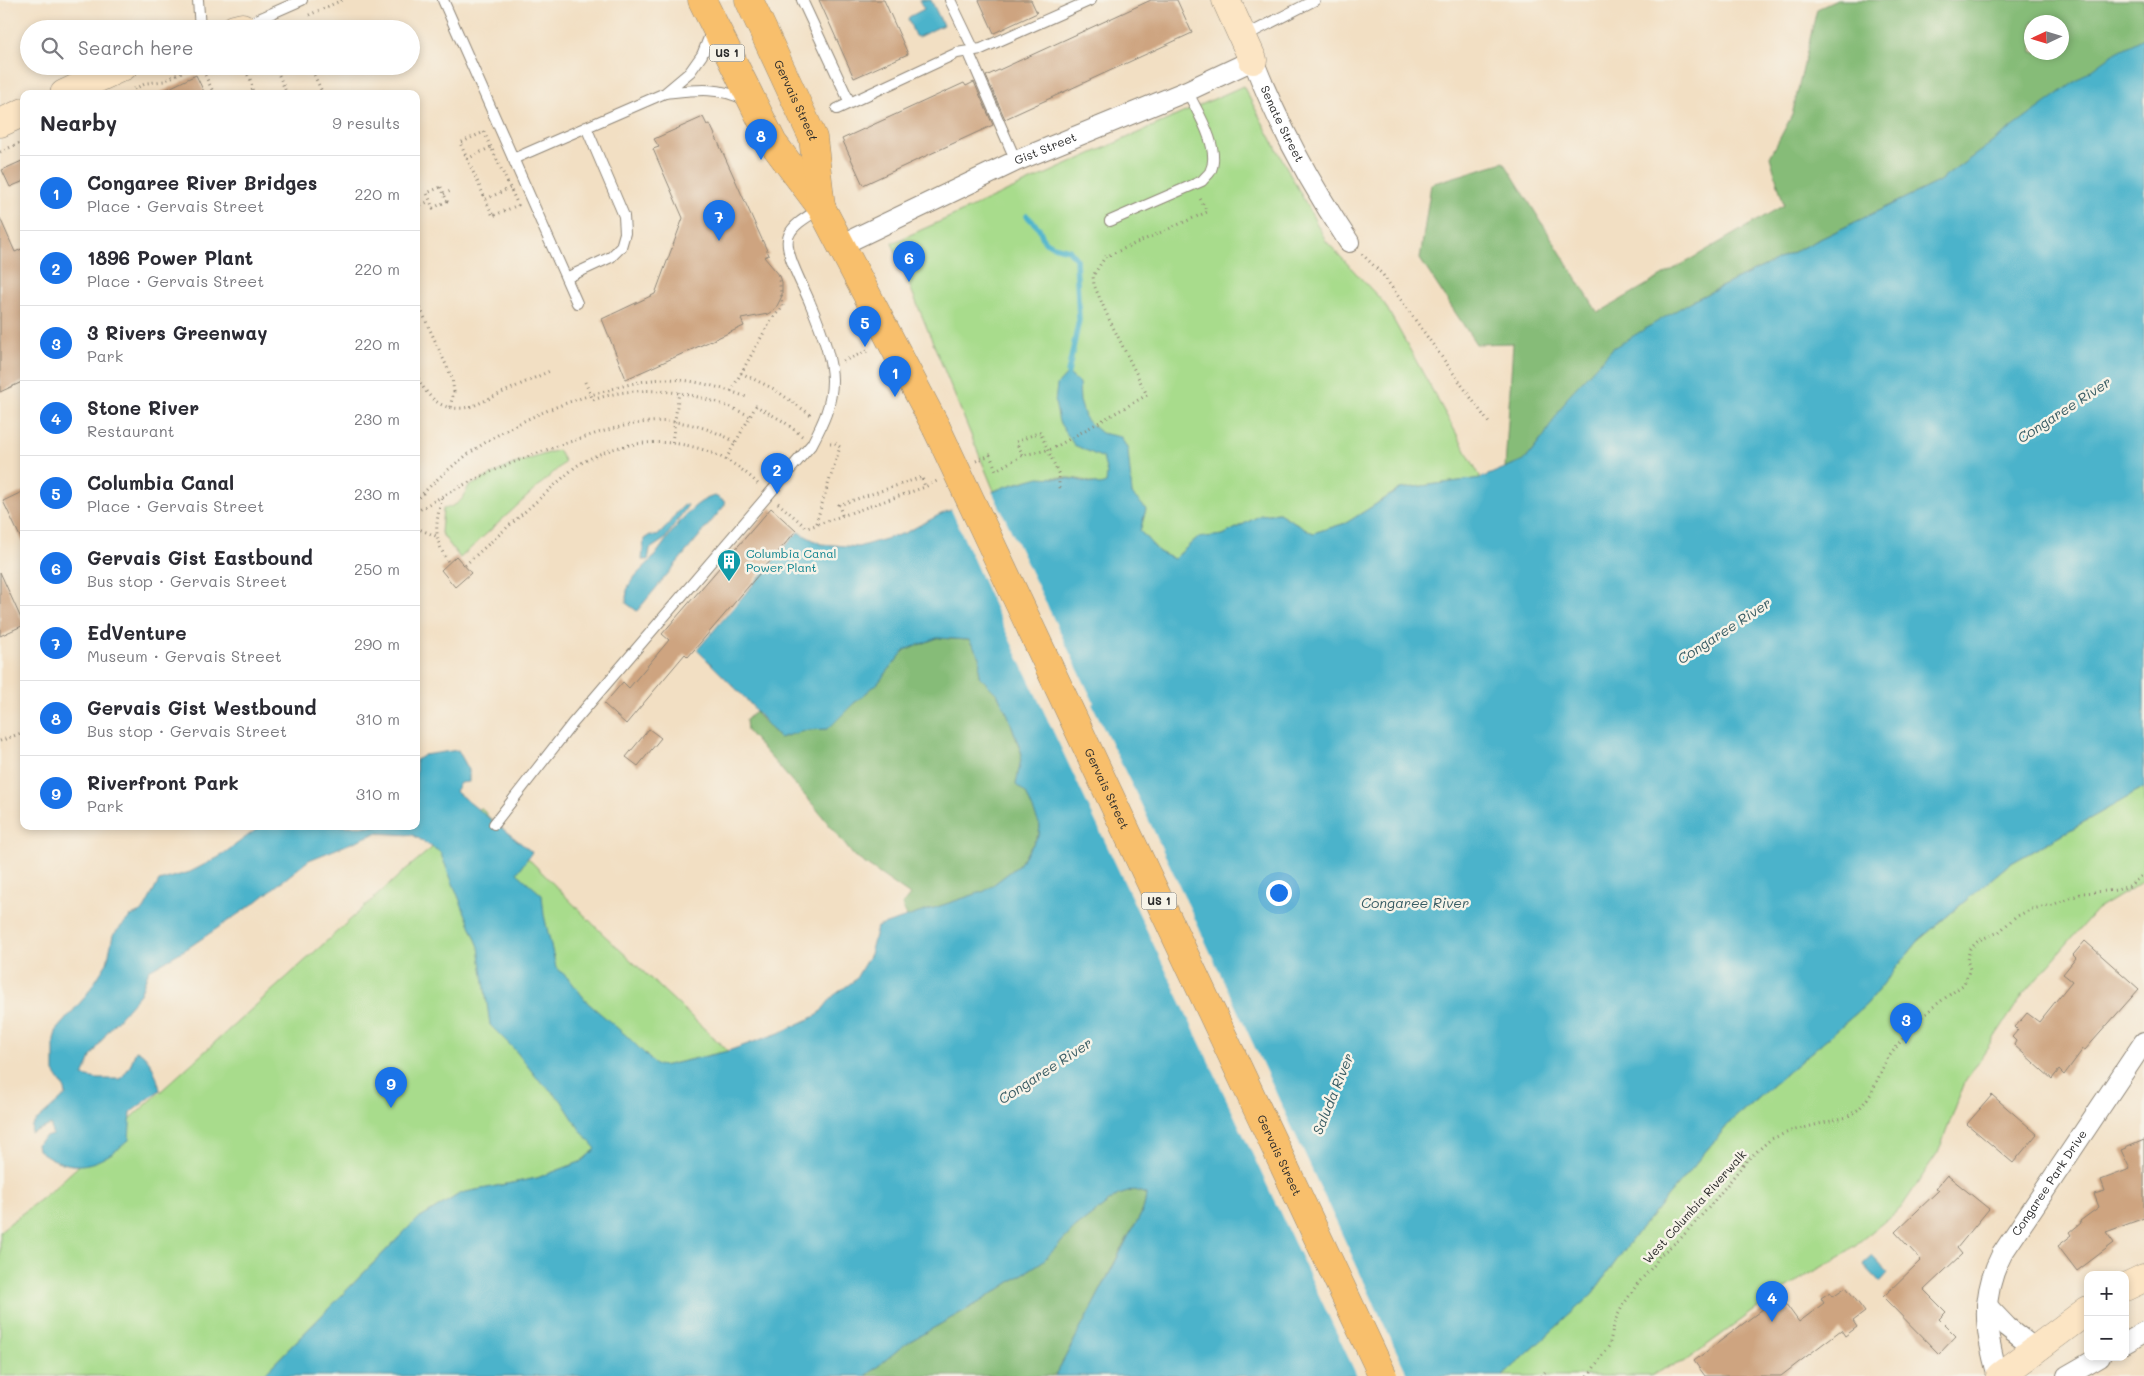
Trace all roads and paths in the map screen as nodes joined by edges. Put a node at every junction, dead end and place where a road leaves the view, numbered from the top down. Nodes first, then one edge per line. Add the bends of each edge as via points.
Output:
1 (198, 0) edge
2 (302, 0) edge
3 (342, 0) edge
4 (443, 0) edge
5 (702, 0) edge
6 (749, 0) edge
7 (802, 0) edge
8 (950, 0) edge
9 (1091, 0) edge
10 (1226, 0) edge
11 (1315, 0) edge
12 (307, 16) dead end
13 (199, 20) edge
14 (256, 20) edge
15 (713, 24) junction
16 (1248, 49) junction
17 (971, 51) junction
18 (176, 75) edge
19 (205, 75) edge
20 (248, 75) edge
21 (279, 75) edge
22 (314, 75) edge
23 (128, 78) edge
24 (80, 90) edge
25 (212, 90) edge
26 (252, 90) edge
27 (285, 90) edge
28 (321, 90) edge
29 (1187, 91) junction
30 (665, 93) junction
31 (850, 104) junction
32 (754, 106) junction
33 (837, 109) dead end
34 (20, 114) edge
35 (0, 123) edge
36 (586, 127) junction
37 (20, 143) edge
38 (491, 148) junction
39 (0, 152) edge
40 (467, 159) junction
41 (514, 159) junction
42 (1016, 161) junction
43 (510, 188) junction
44 (452, 190) dead end
45 (444, 194) junction
46 (1198, 194) dead end
47 (486, 199) junction
48 (430, 201) junction
49 (421, 205) dead end
50 (821, 207) junction
51 (1110, 221) dead end
52 (1349, 242) joint
53 (841, 245) junction
54 (778, 273) dead end
55 (566, 278) junction
56 (577, 303) dead end
57 (420, 307) edge
58 (870, 350) dead end
59 (830, 367) junction
60 (552, 370) dead end
61 (741, 373) junction
62 (420, 381) edge
63 (585, 382) dead end
64 (731, 391) junction
65 (679, 392) junction
66 (591, 395) junction
67 (749, 398) dead end
68 (1140, 398) dead end
69 (796, 404) dead end
70 (450, 408) junction
71 (750, 416) junction
72 (675, 422) junction
73 (1489, 423) dead end
74 (672, 442) junction
75 (736, 442) junction
76 (812, 444) junction
77 (838, 452) dead end
78 (1023, 455) dead end
79 (726, 459) junction
80 (925, 487) dead end
81 (1059, 490) dead end
82 (420, 496) edge
83 (442, 498) junction
84 (766, 498) junction
85 (420, 510) edge
86 (842, 515) dead end
87 (816, 524) dead end
88 (420, 529) edge
89 (436, 537) junction
90 (450, 563) dead end
91 (464, 566) dead end
92 (20, 734) edge
93 (0, 742) edge
94 (494, 824) dead end
95 (2144, 874) edge
96 (2144, 1042) edge
97 (2136, 1070) edge
98 (2144, 1278) edge
99 (2129, 1285) edge
100 (1987, 1306) junction
101 (2084, 1313) edge
102 (2144, 1332) edge
103 (2129, 1341) edge
104 (2035, 1349) junction
105 (2093, 1361) edge
106 (1545, 1372) dead end
107 (1383, 1376) edge
108 (1541, 1376) edge
109 (1588, 1376) edge
110 (1999, 1376) edge
111 (2067, 1376) edge

1 - 13 lane
2 - 14 lane
3 - 12 path
4 - 41 lane
5 - 15 main road, Gervais Street / US 1
6 - 50 main road, Gervais Street via 813,138
7 - 31 lane
8 - 17 lane
9 - 17 lane
10 - 16 street, Senate Street
11 - 16 lane
15 - 30 lane via 702,55 690,72
15 - 32 main road, Gervais Street / US 1
16 - 29 street, Gist Street
16 - 52 street, Senate Street via 1278,120
17 - 31 lane via 957,53
17 - 42 lane
18 - 23 path via 164,81 147,83
19 - 25 path
20 - 26 path
21 - 27 path
22 - 28 path
23 - 24 street
29 - 42 street, Gist Street
29 - 51 lane via 1212,146 1214,159 1210,172 1202,181
30 - 32 lane via 717,90 734,94
30 - 36 lane
31 - 33 lane
32 - 50 main road, Gervais Street / US 1 via 773,143
34 - 35 street
36 - 41 lane
36 - 55 lane via 624,216 625,233 621,247 611,257
37 - 39 path
38 - 40 path
38 - 40 path via 484,132 460,143
38 - 43 path
40 - 47 path
41 - 55 lane
42 - 53 street, Gist Street
43 - 47 path
43 - 47 path via 518,205 493,216
44 - 45 path
45 - 48 path via 447,201 433,208
45 - 48 path via 441,186 426,193
46 - 68 path via 1207,212 1105,257 1095,273 1093,281 1108,317 1147,395
48 - 49 path
50 - 53 main road, Gervais Street / US 1
50 - 59 lane via 793,228 788,236 788,245 811,304
52 - 73 path via 1383,275
53 - 107 main road, Gervais Street / US 1, bridge via 936,426
54 - 61 path via 783,307 771,320
55 - 56 lane
57 - 70 path via 452,378 454,388
58 - 59 path
59 - 76 lane via 830,407
60 - 70 path via 473,406
61 - 64 path
61 - 69 path
62 - 70 path via 427,394
63 - 66 path
64 - 66 path via 690,381 648,380
64 - 67 path
65 - 66 path via 644,391 594,400
65 - 71 path via 712,400
65 - 72 path
66 - 82 path via 537,414 495,437 464,457
71 - 75 path
71 - 76 path via 756,406 783,421
72 - 74 path
72 - 75 path via 704,428
72 - 83 path via 631,424 574,440 483,474
74 - 79 path via 703,448
74 - 91 path via 638,443 588,458 562,477
75 - 79 path
76 - 84 lane
77 - 87 path
78 - 81 path via 1016,442 1040,432 1060,474
79 - 84 path via 748,473
80 - 86 path via 922,477 839,505
83 - 85 path
83 - 89 path
84 - 94 lane via 572,724
88 - 89 path
89 - 90 path
92 - 93 path
95 - 109 path, West Columbia Riverwalk via 2129,886 2117,890 2084,893 2032,909 2015,917 1999,932 1979,940 1970,949 1970,969 1964,984 1933,1007 1909,1031 1887,1059 1871,1094 1859,1109 1847,1117 1771,1139 1746,1160 1710,1206 1681,1238 1659,1256 1622,1307 1609,1346
96 - 97 street, Congaree Park Drive
97 - 100 street, Congaree Park Drive via 2002,1254 1990,1282
98 - 99 street
100 - 104 street
100 - 110 street, Congaree Park Drive via 1987,1331
101 - 104 street
102 - 103 street
104 - 110 street
105 - 111 street
106 - 108 path

